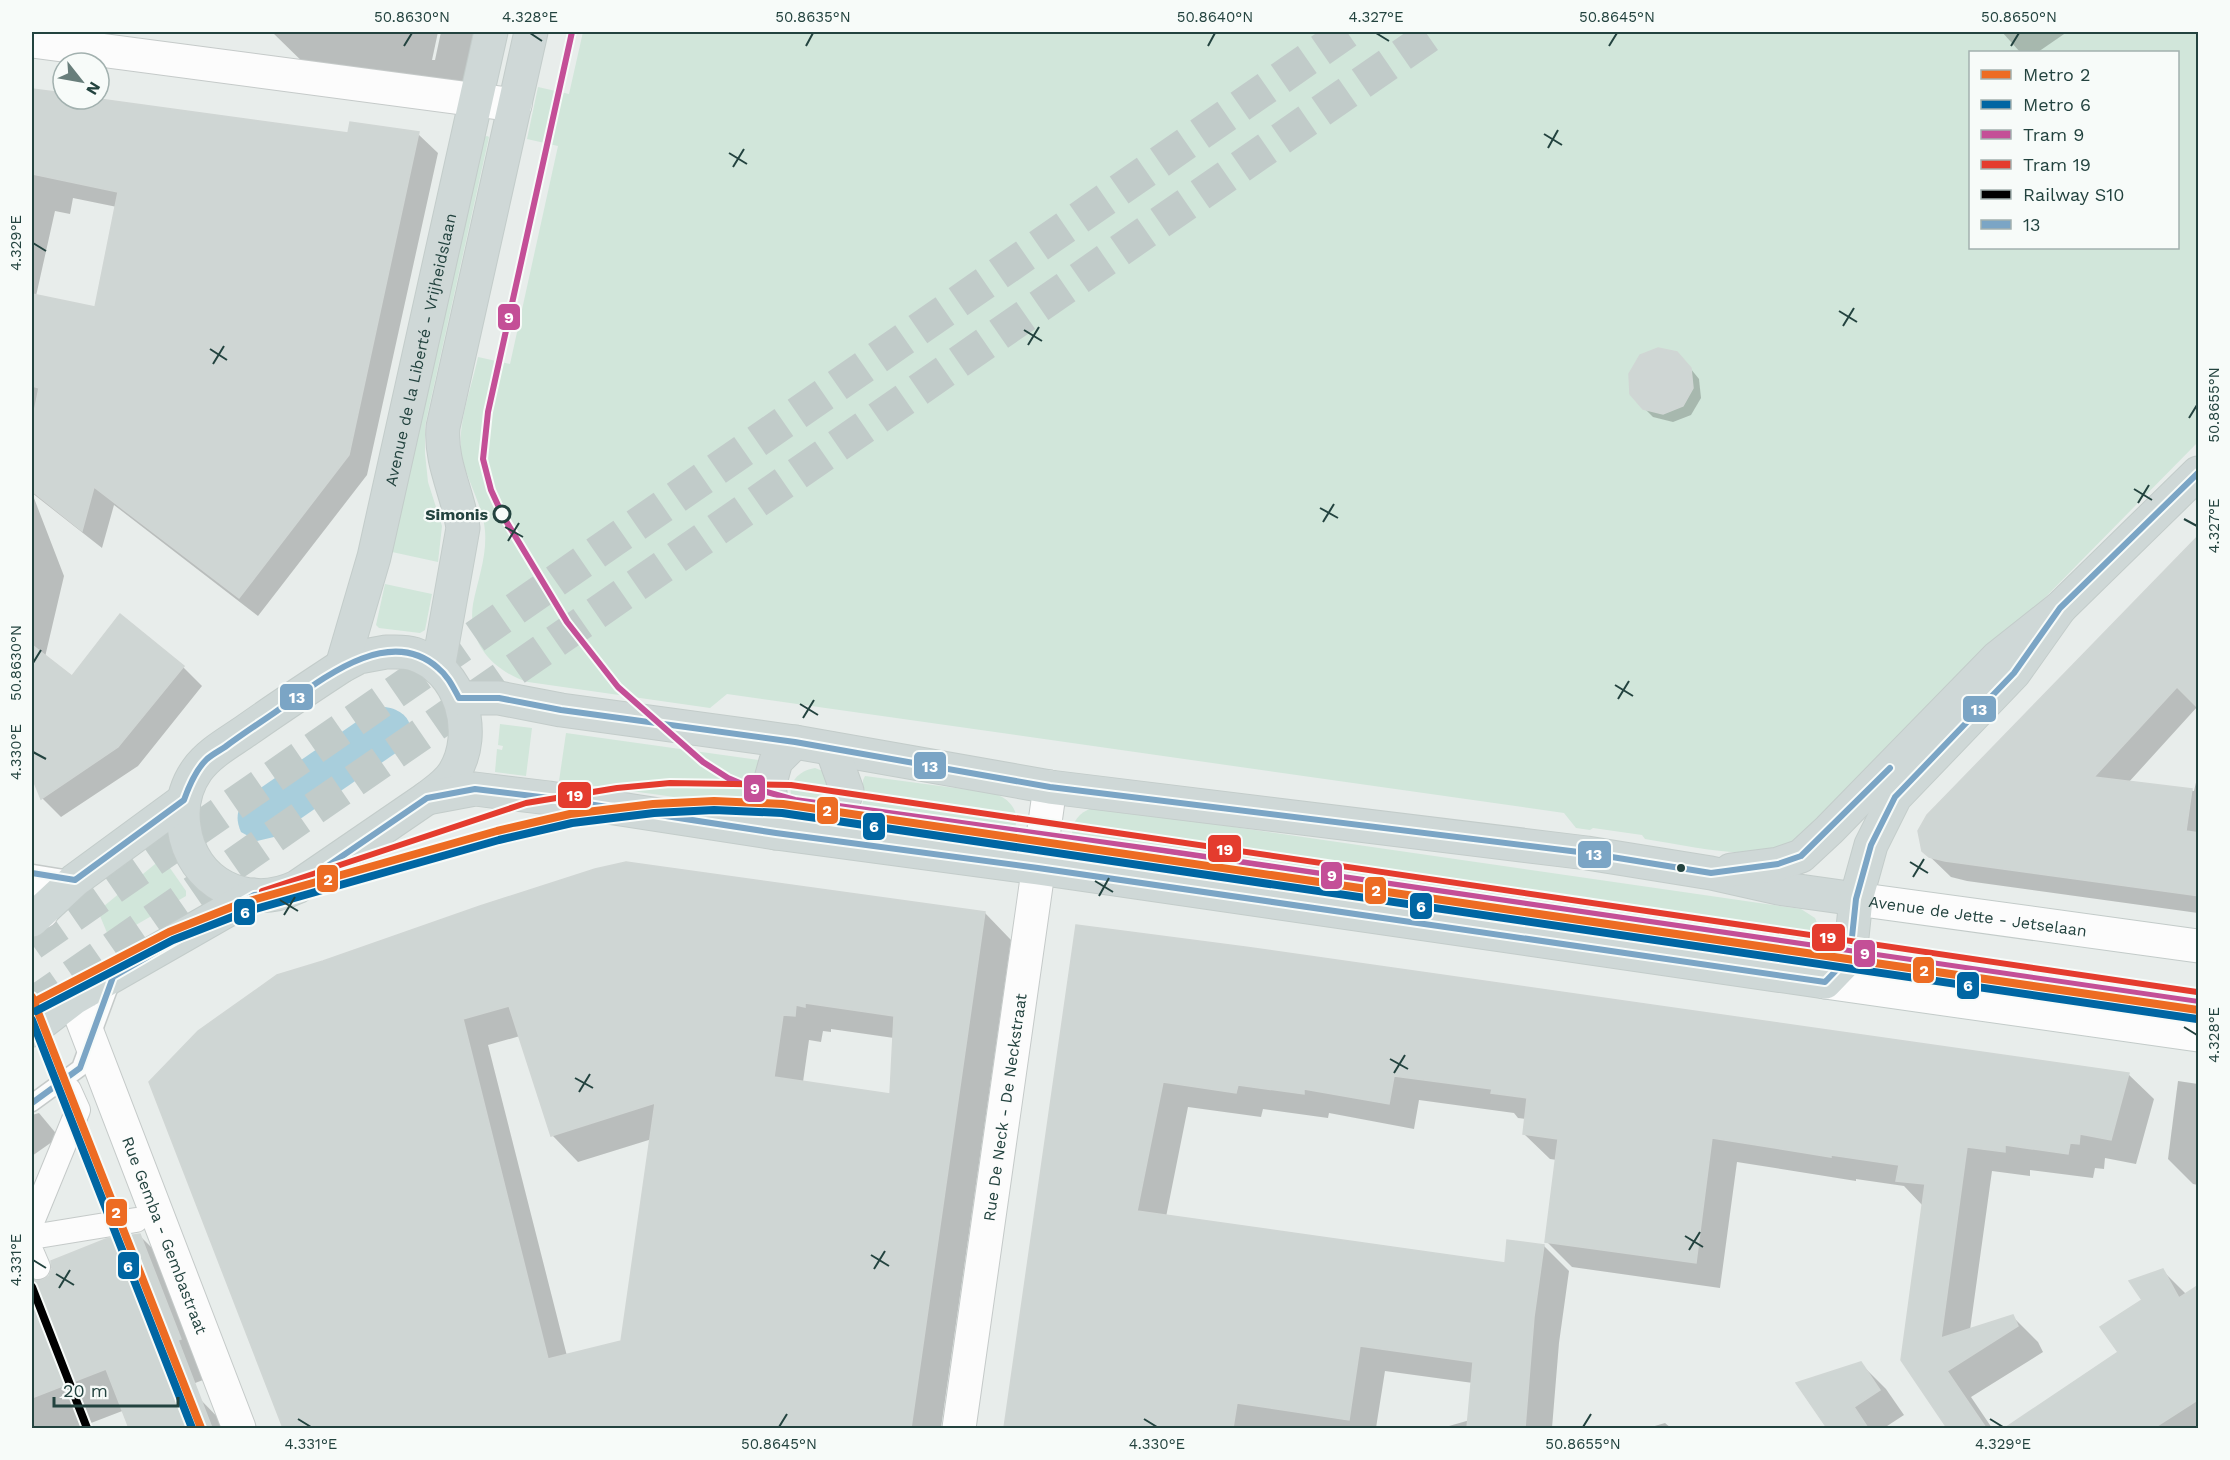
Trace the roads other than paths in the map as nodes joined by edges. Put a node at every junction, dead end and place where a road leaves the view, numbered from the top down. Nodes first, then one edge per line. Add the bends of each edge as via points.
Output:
1 (491, 32) edge
2 (531, 32) edge
3 (32, 41) edge
4 (476, 101) junction
5 (515, 105) junction
6 (2199, 473) edge
7 (2060, 608) junction
8 (342, 666) junction
9 (438, 668) junction
10 (459, 698) junction
11 (795, 742) junction
12 (832, 749) junction
13 (1050, 787) junction
14 (427, 798) junction
15 (184, 800) junction
16 (777, 833) junction
17 (823, 838) junction
18 (1038, 868) junction
19 (32, 873) edge
20 (1712, 873) junction
21 (75, 880) junction
22 (254, 895) junction
23 (1856, 899) junction
24 (35, 905) edge
25 (2199, 946) edge
26 (113, 977) junction
27 (1825, 982) junction
28 (74, 998) junction
29 (32, 1030) edge
30 (2199, 1035) edge
31 (91, 1041) junction
32 (32, 1103) edge
33 (77, 1103) dead end
34 (136, 1220) dead end
35 (32, 1222) edge
36 (32, 1237) edge
37 (239, 1428) edge
38 (959, 1428) edge

1 - 4 main road, Avenue de la Liberté - Vrijheidslaan
2 - 5 main road
3 - 4 street
4 - 5 street
4 - 8 main road, Avenue de la Liberté - Vrijheidslaan via 374,556
5 - 9 main road via 443,427 444,460 463,528
6 - 7 main road
7 - 20 main road via 1997,658 1801,856 1778,864
7 - 23 main road via 2014,673 1895,796 1871,845
8 - 9 main road via 370,654 401,652
8 - 15 main road via 206,760 189,783
9 - 10 main road
10 - 11 main road, Avenue de Jette - Jetselaan via 499,698
10 - 14 main road via 465,747 453,775
11 - 12 main road, Avenue de Jette - Jetselaan
11 - 16 main road via 776,761 769,786
12 - 13 main road, Avenue de Jette - Jetselaan
12 - 17 main road via 847,791 836,822
13 - 18 street, Rue De Neck - De Neckstraat
13 - 20 main road, Avenue de Jette - Jetselaan via 1587,853
14 - 16 main road via 475,789
14 - 22 main road via 297,887
15 - 21 main road
15 - 22 main road via 184,831 197,866 216,882
16 - 17 main road
17 - 18 main road
18 - 27 main road
18 - 38 street, Rue De Neck - De Neckstraat
19 - 21 lane
20 - 23 main road, Avenue de Jette - Jetselaan via 1778,888
21 - 24 main road
22 - 26 main road
23 - 25 street, Avenue de Jette - Jetselaan
23 - 27 main road via 1850,956
26 - 28 main road
26 - 31 lane
27 - 30 street
28 - 29 main road
28 - 31 street, Rue Gemba - Gembastraat
31 - 32 lane via 80,1068
31 - 37 street, Rue Gemba - Gembastraat
33 - 35 street
34 - 36 street

